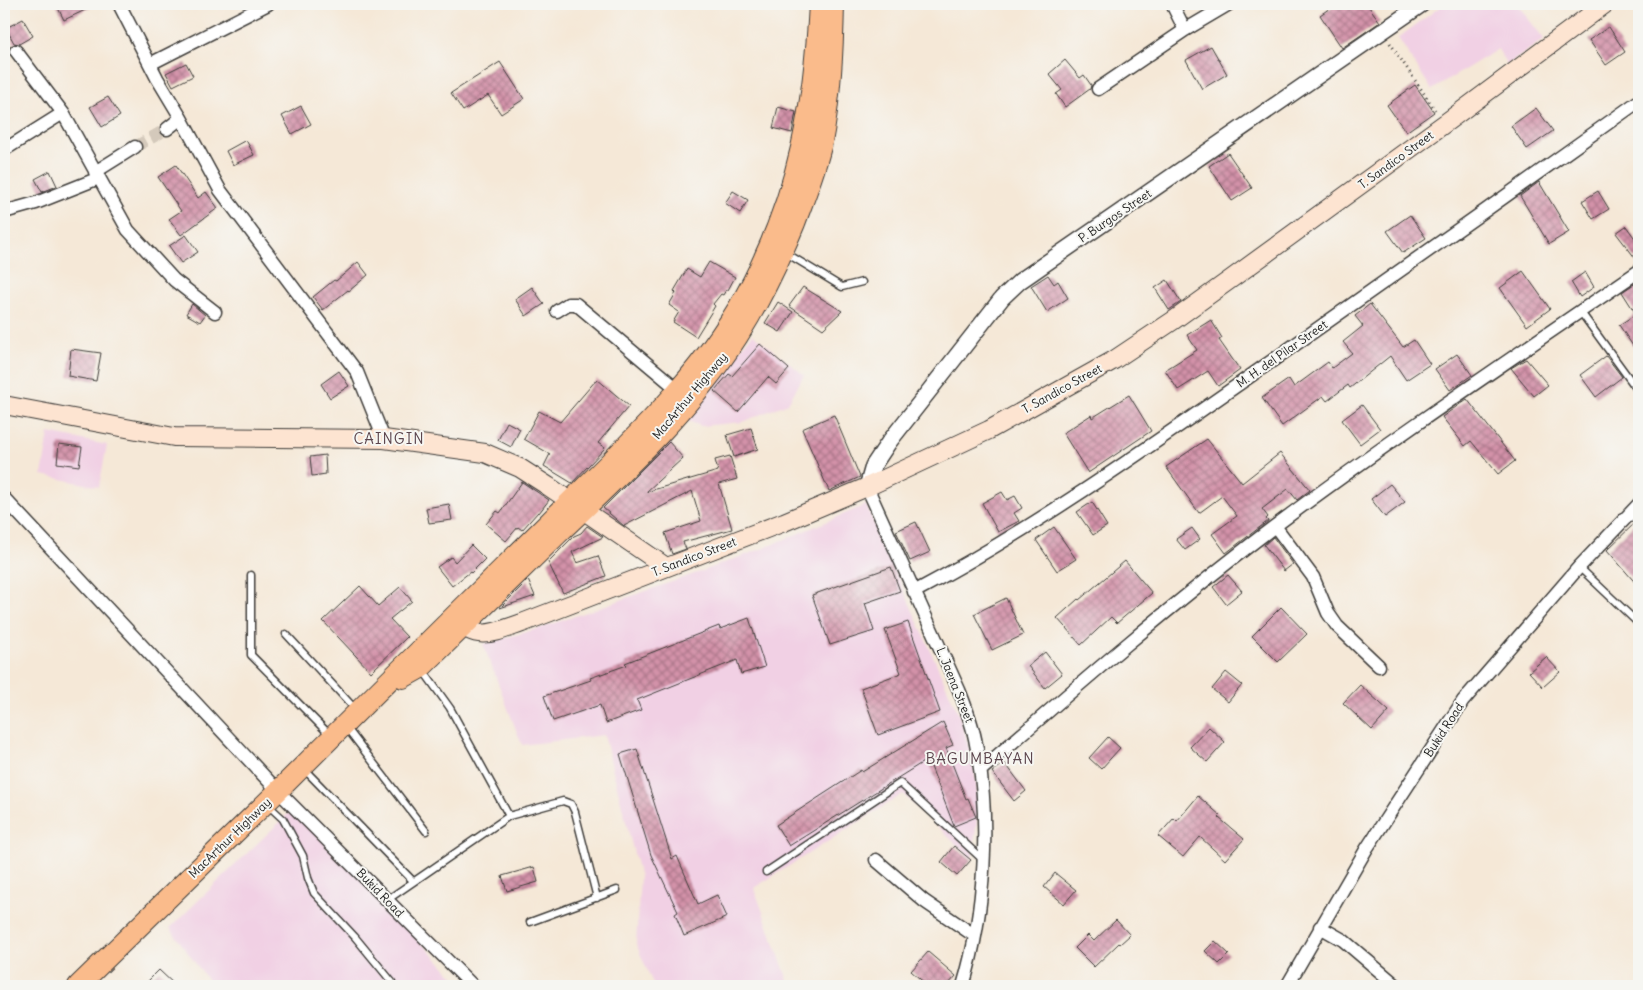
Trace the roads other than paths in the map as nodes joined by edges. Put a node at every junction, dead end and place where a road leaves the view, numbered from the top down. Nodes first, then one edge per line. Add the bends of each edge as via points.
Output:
1 (119, 4) edge
2 (268, 4) edge
3 (818, 4) edge
4 (834, 4) edge
5 (1172, 4) edge
6 (1229, 4) edge
7 (1422, 4) edge
8 (1605, 4) edge
9 (1185, 30) junction
10 (16, 52) dead end
11 (150, 64) junction
12 (1098, 89) dead end
13 (1639, 101) edge
14 (63, 113) junction
15 (181, 118) junction
16 (167, 128) tunnel mouth
17 (136, 147) tunnel mouth
18 (4, 150) edge
19 (97, 175) junction
20 (4, 212) edge
21 (776, 248) junction
22 (1639, 271) edge
23 (862, 282) dead end
24 (557, 311) dead end
25 (1580, 311) junction
26 (215, 312) dead end
27 (1639, 392) edge
28 (684, 395) junction
29 (4, 404) edge
30 (384, 439) junction
31 (867, 487) junction
32 (4, 498) edge
33 (1639, 504) edge
34 (577, 505) junction
35 (1276, 526) junction
36 (666, 567) junction
37 (1579, 567) junction
38 (251, 575) dead end
39 (914, 592) junction
40 (458, 622) junction
41 (1639, 624) edge
42 (286, 634) dead end
43 (1379, 666) dead end
44 (421, 668) junction
45 (382, 690) junction
46 (345, 725) junction
47 (301, 766) junction
48 (981, 770) junction
49 (277, 798) junction
50 (509, 816) junction
51 (426, 831) dead end
52 (876, 860) dead end
53 (984, 860) junction
54 (766, 872) dead end
55 (413, 881) junction
56 (617, 890) dead end
57 (597, 898) junction
58 (386, 900) junction
59 (530, 922) dead end
60 (1320, 927) junction
61 (975, 936) junction
62 (78, 986) edge
63 (393, 986) edge
64 (473, 986) edge
65 (964, 986) edge
66 (1287, 986) edge
67 (1397, 986) edge

1 - 11 street
2 - 11 street
3 - 21 highway, MacArthur Highway via 815,67 804,139
4 - 21 highway, MacArthur Highway via 831,76 821,143 810,182
5 - 9 street
6 - 9 street
7 - 31 street, P. Burgos Street via 1020,281 1002,298 889,442 873,466
8 - 31 main road, T. Sandico Street via 1174,320 1114,360 989,430
9 - 12 street
10 - 14 street
11 - 15 street
13 - 39 street, M. H. del Pilar Street via 1071,500
14 - 18 street
14 - 19 street
15 - 16 street
15 - 30 street via 220,190 357,372
17 - 19 street
19 - 20 street via 36,203
19 - 26 street via 128,230 174,280
21 - 23 lane via 842,286
21 - 28 highway, MacArthur Highway via 752,313 738,337
22 - 25 street
24 - 28 street via 568,304 576,304
25 - 27 lane
25 - 35 street
28 - 34 highway, MacArthur Highway via 640,431
29 - 30 main road via 174,437
30 - 34 main road via 485,453 520,468
31 - 36 main road, T. Sandico Street
31 - 39 street, L. Jaena Street
32 - 49 street, Bukid Road
33 - 37 street, Bukid Road
34 - 36 main road
34 - 40 highway, MacArthur Highway
35 - 43 street via 1313,577 1337,626
35 - 48 street via 1099,666
36 - 40 main road, T. Sandico Street via 488,633 477,634
37 - 41 lane
37 - 60 street, Bukid Road via 1463,700
38 - 46 lane via 251,655
39 - 48 street, L. Jaena Street via 970,718
40 - 44 highway, MacArthur Highway
40 - 45 highway, MacArthur Highway
42 - 46 lane
44 - 45 highway, MacArthur Highway
44 - 50 lane via 450,708
45 - 46 highway, MacArthur Highway
46 - 47 highway, MacArthur Highway
46 - 51 lane
47 - 49 highway, MacArthur Highway
47 - 55 lane
48 - 53 street, L. Jaena Street
49 - 58 street, Bukid Road
49 - 62 highway, MacArthur Highway
49 - 63 lane via 314,893
50 - 55 lane
50 - 57 lane via 563,801 571,804
52 - 61 street via 924,901
53 - 54 lane via 900,783
53 - 61 street, L. Jaena Street
55 - 58 lane
56 - 57 lane
57 - 59 lane
58 - 64 street, Bukid Road
60 - 66 street, Bukid Road
60 - 67 street via 1343,940
61 - 65 street, L. Jaena Street

